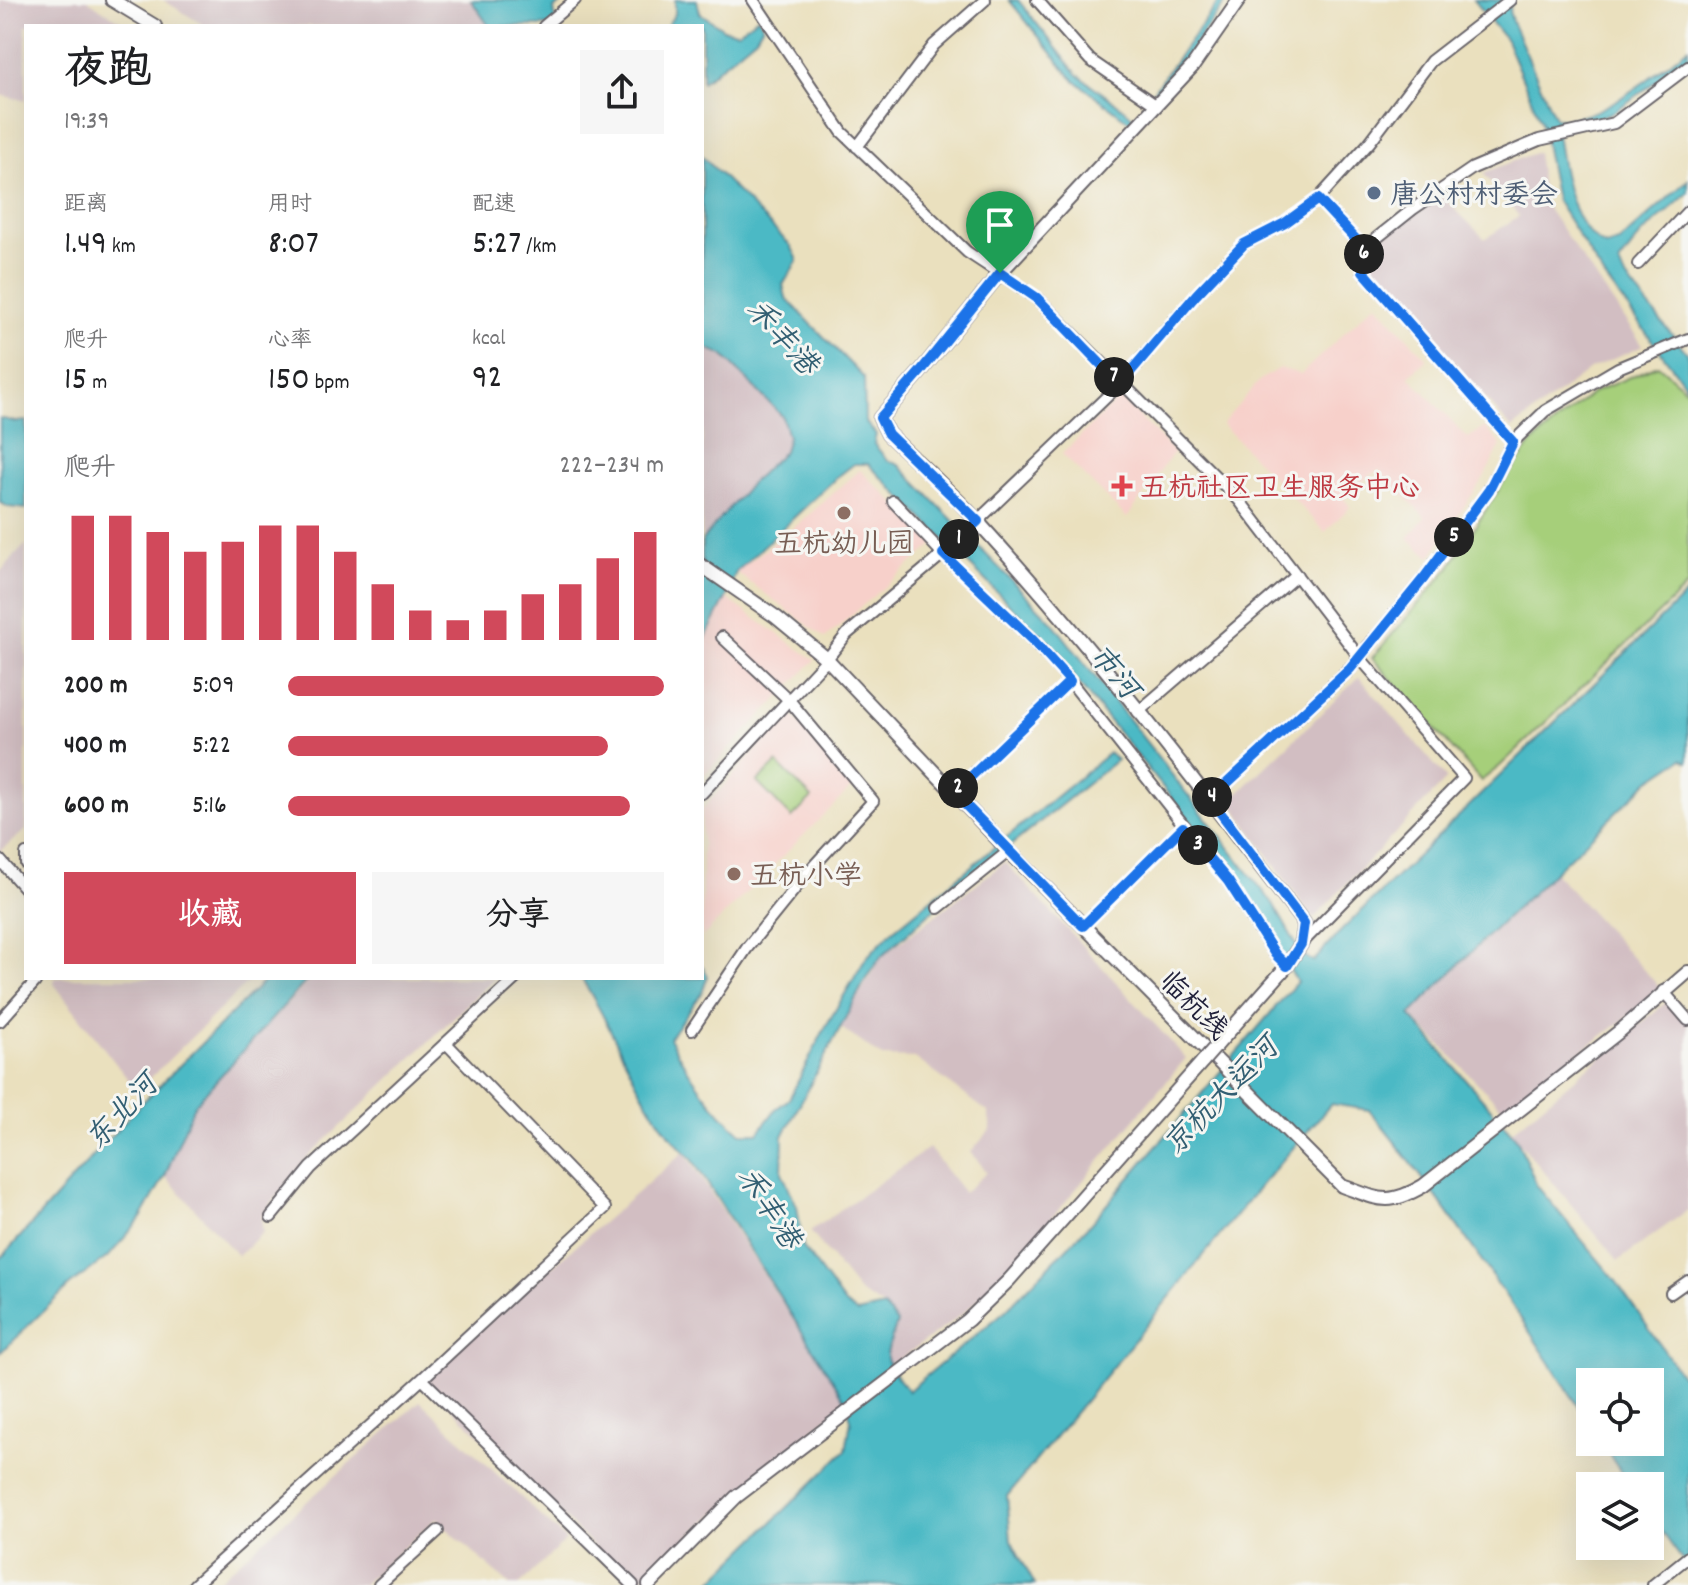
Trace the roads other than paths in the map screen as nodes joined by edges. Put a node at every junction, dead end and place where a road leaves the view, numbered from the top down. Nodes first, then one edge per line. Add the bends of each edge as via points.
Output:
1 (112, 0) edge
2 (575, 0) edge
3 (753, 0) edge
4 (985, 0) edge
5 (1239, 0) edge
6 (1510, 0) edge
7 (1044, 2) edge
8 (152, 24) edge
9 (546, 24) edge
10 (1688, 67) edge
11 (1157, 106) junction
12 (857, 147) junction
13 (1318, 199) junction
14 (1688, 211) edge
15 (1364, 248) junction
16 (1638, 264) dead end
17 (1000, 273) junction
18 (1688, 339) edge
19 (1120, 384) junction
20 (1513, 442) junction
21 (893, 501) dead end
22 (977, 521) junction
23 (944, 554) junction
24 (704, 567) edge
25 (1297, 575) junction
26 (722, 637) dead end
27 (1360, 658) junction
28 (827, 659) junction
29 (1070, 681) junction
30 (789, 700) junction
31 (1138, 712) junction
32 (704, 791) edge
33 (954, 793) junction
34 (1210, 799) junction
35 (1183, 827) junction
36 (1009, 851) junction
37 (0, 860) edge
38 (24, 888) edge
39 (938, 908) dead end
40 (1083, 926) junction
41 (1301, 944) junction
42 (1287, 965) junction
43 (1688, 972) edge
44 (36, 980) edge
45 (514, 980) edge
46 (1663, 991) junction
47 (1688, 1020) edge
48 (0, 1021) edge
49 (692, 1030) dead end
50 (446, 1043) junction
51 (271, 1217) dead end
52 (1688, 1281) edge
53 (1671, 1293) dead end
54 (422, 1379) junction
55 (438, 1531) dead end
56 (1688, 1557) edge
57 (194, 1585) edge
58 (379, 1585) edge
59 (633, 1585) edge
60 (649, 1585) edge
61 (1653, 1585) edge

1 - 8 street
2 - 9 street
3 - 12 street
4 - 12 street via 934,45
5 - 11 street
6 - 13 street via 1431,61
7 - 11 street via 1090,60
10 - 15 street via 1614,123 1539,140 1473,168
11 - 17 street
12 - 17 street via 967,252
13 - 15 street
13 - 19 street via 1244,244
14 - 16 street
15 - 20 street via 1363,271
17 - 19 street via 1037,298
17 - 22 street via 880,418 888,434
18 - 20 street via 1618,368 1545,411
19 - 22 street
19 - 25 street via 1239,500
20 - 27 street via 1489,490
21 - 23 street
22 - 23 street
22 - 31 street
23 - 28 street via 847,634
23 - 29 street
24 - 28 street, 临杭线
25 - 27 street
25 - 31 street
26 - 30 street
27 - 34 street
27 - 41 street via 1464,778
28 - 30 street
28 - 33 street, 临杭线
29 - 33 street
29 - 35 street
30 - 32 street
30 - 49 street via 873,801 756,937
31 - 34 street
33 - 36 street, 临杭线
34 - 41 street via 1304,923
35 - 40 street
35 - 42 street
36 - 39 street
36 - 40 street, 临杭线
37 - 38 street
40 - 46 street, 临杭线 via 1342,1186 1384,1201 1423,1186
41 - 42 street
42 - 60 street, bridge via 968,1320 736,1497
43 - 46 street, 临杭线
44 - 48 street
45 - 50 street
46 - 47 street
50 - 51 street via 311,1168
50 - 54 street via 605,1208
52 - 53 street
54 - 57 street
54 - 59 street
55 - 58 street
56 - 61 street

